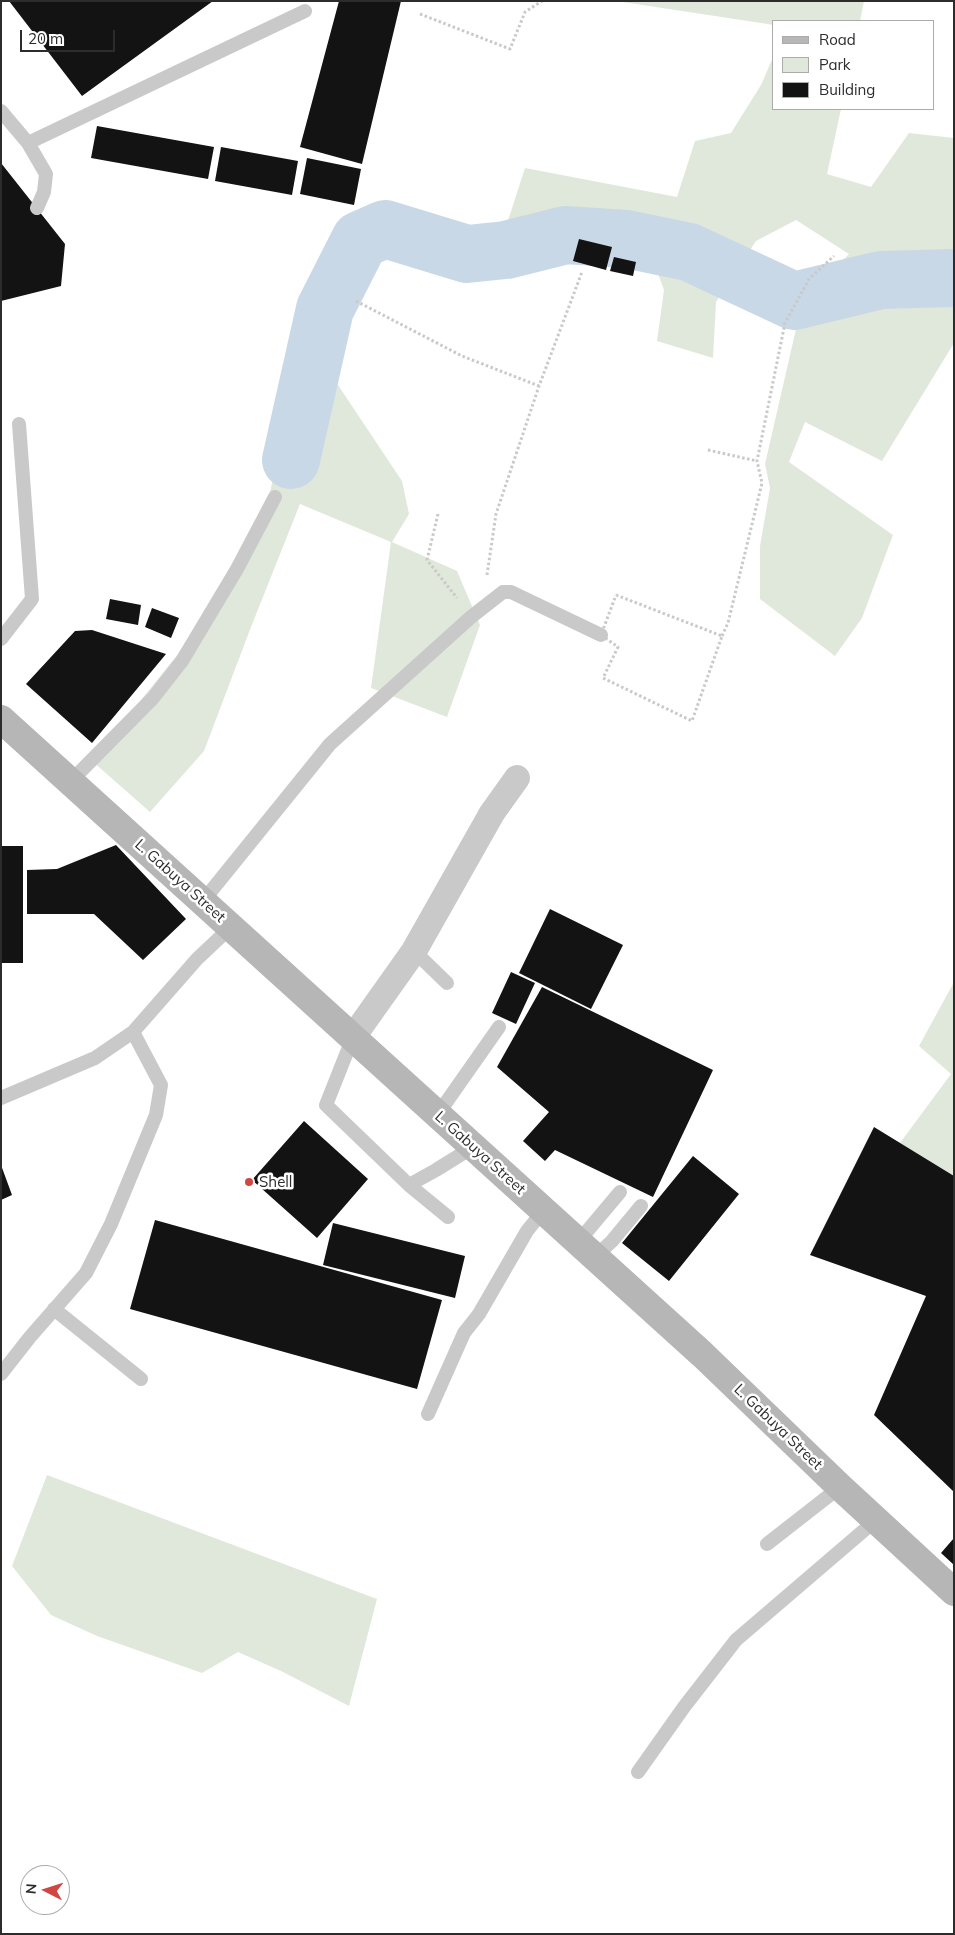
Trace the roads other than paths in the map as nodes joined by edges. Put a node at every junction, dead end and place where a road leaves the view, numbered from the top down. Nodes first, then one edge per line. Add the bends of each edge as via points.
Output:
1 (305, 11) dead end
2 (1, 112) edge
3 (28, 144) junction
4 (38, 208) dead end
5 (19, 424) dead end
6 (275, 497) dead end
7 (601, 635) road end
8 (1, 639) edge
9 (1, 719) edge
10 (517, 778) dead end
11 (73, 783) junction
12 (203, 901) junction
13 (231, 926) junction
14 (414, 952) junction
15 (447, 983) dead end
16 (499, 1027) dead end
17 (133, 1032) junction
18 (353, 1037) junction
19 (1, 1098) edge
20 (438, 1114) junction
21 (473, 1146) junction
22 (409, 1185) junction
23 (620, 1192) dead end
24 (641, 1206) dead end
25 (543, 1211) junction
26 (448, 1217) dead end
27 (586, 1250) junction
28 (54, 1309) junction
29 (1, 1374) edge
30 (141, 1379) dead end
31 (428, 1414) dead end
32 (840, 1488) junction
33 (876, 1520) junction
34 (767, 1544) dead end
35 (954, 1592) edge
36 (638, 1772) dead end

1 - 3 lane
2 - 3 lane
3 - 4 lane via 46,174
5 - 8 lane via 32,599
6 - 11 lane via 228,585 182,661 153,698
7 - 12 lane via 511,592 503,592 330,744
9 - 11 street, L. Gabuya Street
10 - 14 street via 492,813
11 - 12 street, L. Gabuya Street
12 - 13 street, L. Gabuya Street
13 - 17 lane via 197,958
13 - 18 street, L. Gabuya Street
14 - 15 lane
14 - 18 street
16 - 20 lane
17 - 19 lane via 95,1058
17 - 28 lane via 162,1085 156,1115 111,1224 86,1273
18 - 20 street, L. Gabuya Street
18 - 22 lane via 326,1106
20 - 21 street, L. Gabuya Street
21 - 22 lane
21 - 25 street, L. Gabuya Street
22 - 26 lane
23 - 27 lane
24 - 27 lane via 612,1241
25 - 27 street, L. Gabuya Street
25 - 31 lane via 527,1230 479,1314 464,1333
27 - 32 street, L. Gabuya Street via 703,1355
28 - 29 lane
28 - 30 lane
32 - 33 street, L. Gabuya Street
32 - 34 lane
33 - 35 street, L. Gabuya Street
33 - 36 lane via 736,1640

